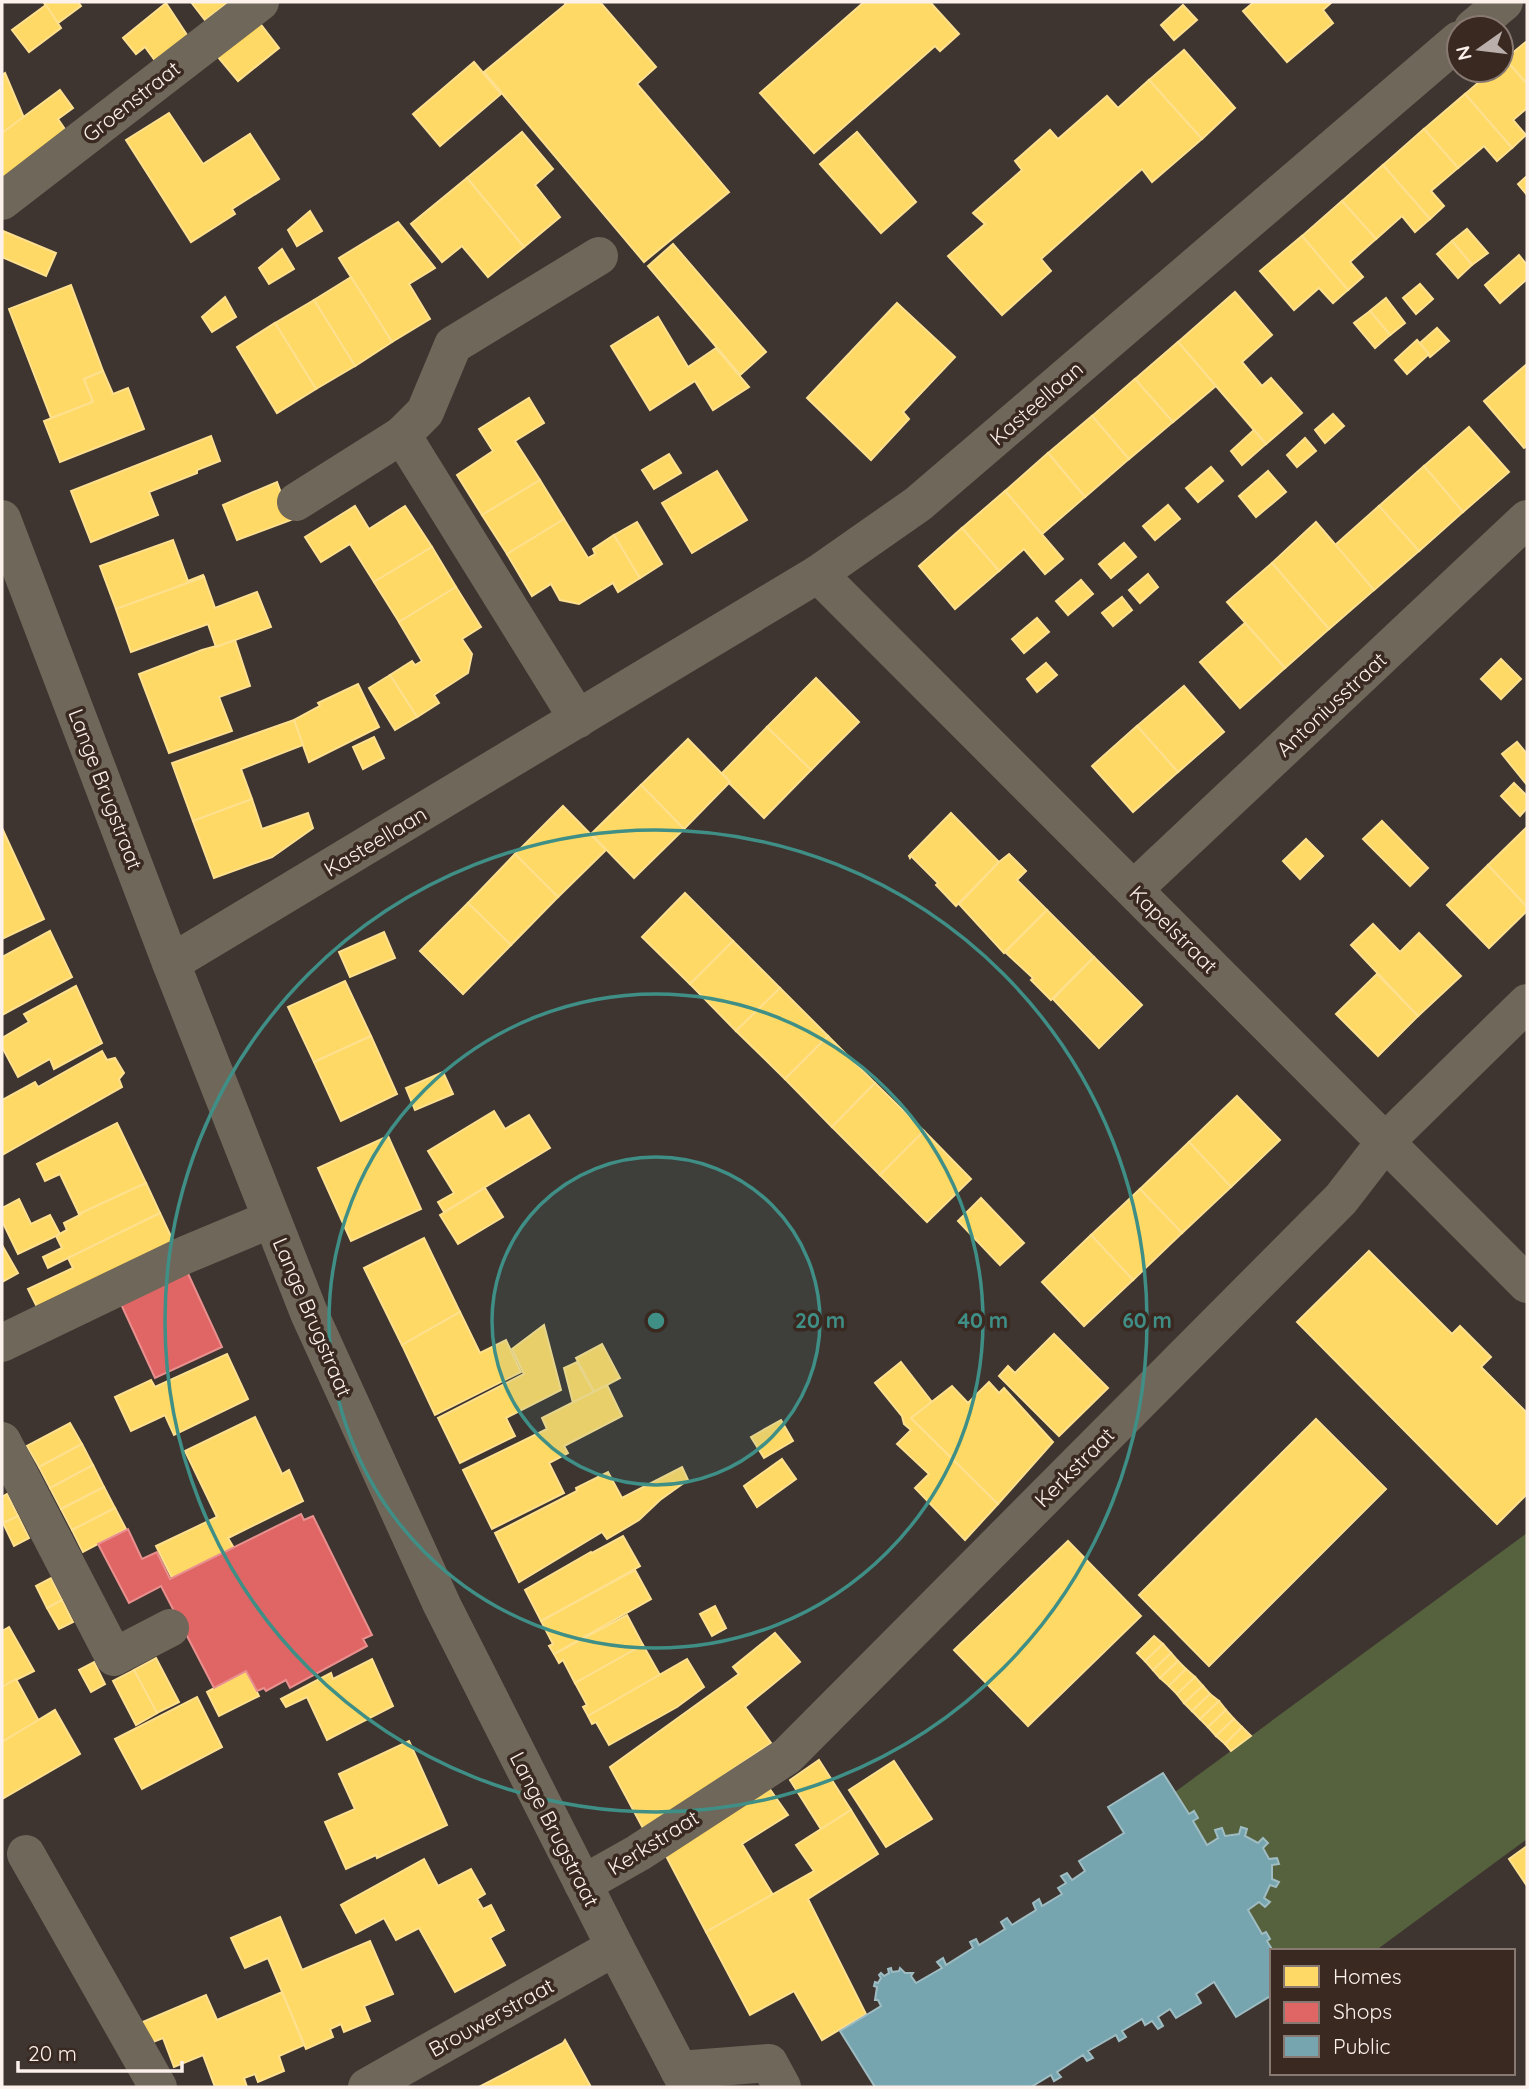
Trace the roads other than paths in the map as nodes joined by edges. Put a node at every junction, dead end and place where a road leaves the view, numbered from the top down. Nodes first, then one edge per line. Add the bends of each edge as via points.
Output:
1 (260, 2) edge
2 (1503, 2) edge
3 (1489, 14) edge
4 (1445, 52) edge
5 (2, 201) edge
6 (599, 256) dead end
7 (402, 435) junction
8 (296, 502) dead end
9 (2, 519) edge
10 (1527, 519) edge
11 (818, 574) junction
12 (578, 719) junction
13 (1134, 889) junction
14 (171, 963) junction
15 (1527, 1003) edge
16 (1385, 1142) junction
17 (271, 1219) junction
18 (1527, 1284) edge
19 (2, 1343) edge
20 (2, 1441) edge
21 (170, 1628) dead end
22 (26, 1854) dead end
23 (583, 1884) junction
24 (615, 1947) junction
25 (684, 2079) edge
26 (158, 2087) edge
27 (367, 2087) edge
28 (782, 2087) edge

1 - 5 street, Groenstraat
2 - 3 street
4 - 11 street, Kasteellaan via 918,505
6 - 7 street via 453,345 425,412
7 - 8 street
7 - 12 street
9 - 14 street, Lange Brugstraat
10 - 13 street, Antoniusstraat
11 - 12 street, Kasteellaan
11 - 13 street, Kapelstraat
12 - 14 street, Kasteellaan
13 - 16 street, Kapelstraat
14 - 17 street, Lange Brugstraat
15 - 16 street, Kerkstraat
16 - 18 street, Kapelstraat
16 - 23 street, Kerkstraat via 1341,1199 787,1756
17 - 19 street
17 - 23 street, Lange Brugstraat via 442,1605
20 - 21 street via 114,1657
22 - 26 street
23 - 24 street, Lange Brugstraat
24 - 25 street, Lange Brugstraat
24 - 27 street, Brouwerstraat
25 - 28 street via 769,2063

